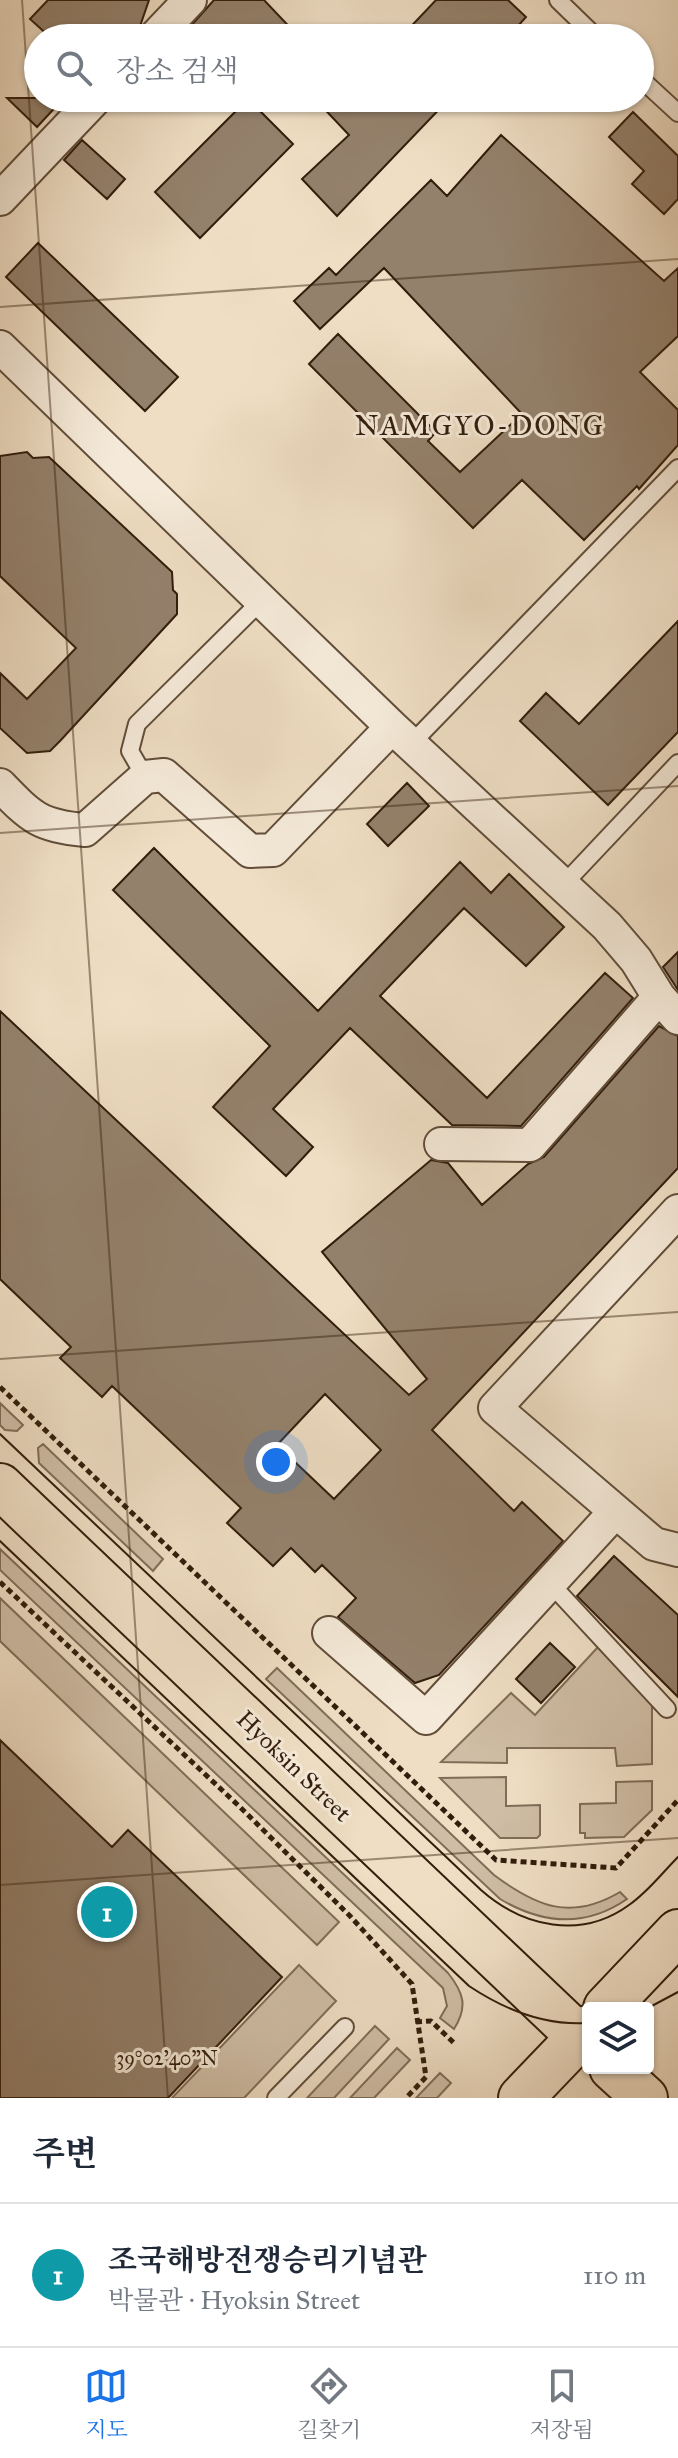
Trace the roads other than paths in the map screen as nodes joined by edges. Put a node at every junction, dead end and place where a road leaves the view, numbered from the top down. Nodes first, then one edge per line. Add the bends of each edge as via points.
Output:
1 (558, 0) edge
2 (185, 2) edge
3 (166, 24) edge
4 (583, 24) edge
5 (654, 91) edge
6 (83, 112) edge
7 (678, 113) edge
8 (0, 199) edge
9 (0, 347) edge
10 (678, 468) edge
11 (263, 599) junction
12 (401, 736) junction
13 (678, 763) edge
14 (145, 777) junction
15 (0, 785) edge
16 (563, 885) junction
17 (668, 1008) edge
18 (441, 1144) dead end
19 (678, 1211) edge
20 (0, 1486) edge
21 (614, 1513) junction
22 (678, 1550) edge
23 (550, 1583) junction
24 (329, 1633) dead end
25 (667, 1709) dead end
26 (678, 1932) edge
27 (615, 2002) edge
28 (582, 2023) edge
29 (345, 2027) dead end
30 (582, 2038) edge
31 (619, 2074) edge
32 (276, 2098) edge
33 (521, 2098) edge
34 (645, 2098) edge

1 - 4 lane
2 - 3 street
5 - 7 lane
6 - 8 street
9 - 11 street
10 - 12 lane
11 - 12 street
11 - 14 lane via 137,724 130,751
12 - 14 street via 273,850 250,851 164,775
12 - 16 street
13 - 16 lane
14 - 15 street via 85,830 31,818
16 - 17 street via 627,948
17 - 18 street via 530,1145
19 - 21 street via 495,1408
20 - 28 main road, Hyoksin Street
21 - 22 street via 654,1544
21 - 23 street
23 - 24 street via 426,1718
23 - 25 lane
26 - 27 main road
29 - 32 lane
30 - 33 main road
31 - 34 main road

